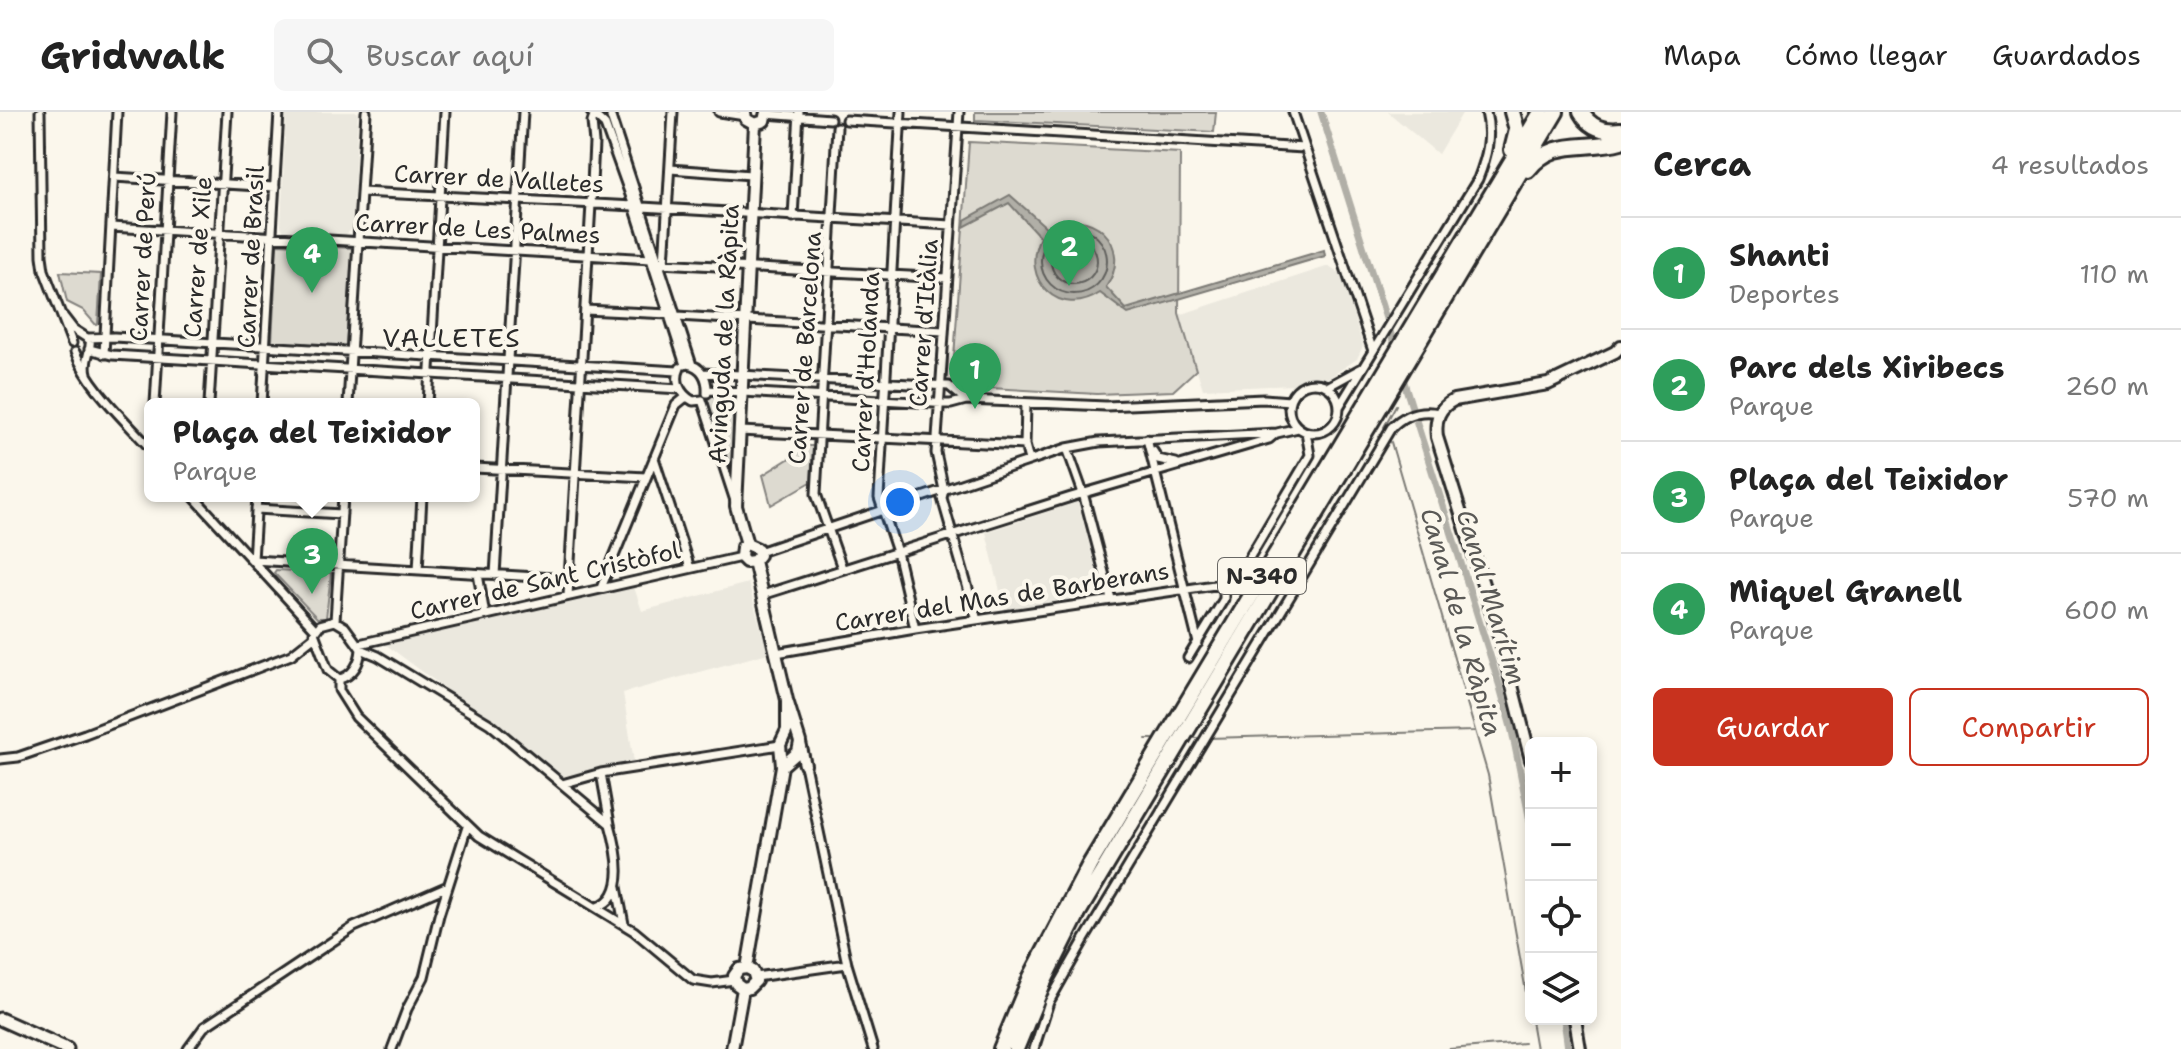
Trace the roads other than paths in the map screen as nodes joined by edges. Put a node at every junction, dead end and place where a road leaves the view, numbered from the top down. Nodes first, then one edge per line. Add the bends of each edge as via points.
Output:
1 (117, 112) edge
2 (172, 112) edge
3 (227, 112) edge
4 (279, 112) edge
5 (366, 112) edge
6 (445, 112) edge
7 (523, 112) edge
8 (673, 112) edge
9 (719, 112) edge
10 (901, 112) edge
11 (959, 112) edge
12 (1293, 112) edge
13 (1486, 112) edge
14 (1512, 112) edge
15 (1541, 112) edge
16 (1556, 112) edge
17 (1581, 112) edge
18 (39, 113) edge
19 (739, 113) edge
20 (766, 113) edge
21 (612, 114) edge
22 (799, 114) edge
23 (835, 114) edge
24 (595, 116) edge
25 (846, 120) junction
26 (901, 123) junction
27 (755, 124) junction
28 (958, 126) junction
29 (837, 127) junction
30 (1621, 130) edge
31 (1621, 141) edge
32 (1304, 148) junction
33 (670, 169) junction
34 (751, 175) junction
35 (1502, 175) junction
36 (114, 177) junction
37 (168, 180) junction
38 (223, 183) junction
39 (275, 187) junction
40 (361, 192) junction
41 (440, 196) junction
42 (517, 201) junction
43 (591, 204) junction
44 (638, 207) junction
45 (667, 208) junction
46 (1497, 212) junction
47 (750, 215) junction
48 (793, 217) junction
49 (833, 219) junction
50 (895, 222) junction
51 (951, 225) junction
52 (111, 227) junction
53 (165, 231) junction
54 (219, 234) junction
55 (272, 237) junction
56 (358, 242) junction
57 (437, 246) junction
58 (514, 252) junction
59 (588, 255) junction
60 (651, 259) junction
61 (662, 263) junction
62 (747, 267) junction
63 (830, 271) junction
64 (892, 275) junction
65 (947, 278) junction
66 (585, 310) junction
67 (60, 311) junction
68 (673, 315) junction
69 (744, 319) junction
70 (827, 324) junction
71 (889, 328) junction
72 (944, 331) junction
73 (84, 336) junction
74 (105, 337) junction
75 (158, 340) junction
76 (72, 343) junction
77 (213, 343) junction
78 (266, 346) junction
79 (1619, 349) edge
80 (88, 351) junction
81 (352, 351) junction
82 (1373, 351) junction
83 (75, 352) junction
84 (104, 354) junction
85 (430, 355) junction
86 (157, 357) junction
87 (508, 360) junction
88 (211, 361) junction
89 (265, 364) junction
90 (582, 364) junction
91 (688, 365) junction
92 (1364, 367) junction
93 (351, 369) junction
94 (678, 371) junction
95 (703, 373) junction
96 (429, 374) junction
97 (88, 375) junction
98 (742, 375) junction
99 (506, 379) junction
100 (823, 379) junction
101 (885, 382) junction
102 (581, 383) junction
103 (940, 385) junction
104 (1327, 387) junction
105 (680, 389) junction
106 (707, 390) junction
107 (742, 393) junction
108 (686, 397) junction
109 (822, 397) junction
110 (155, 398) edge
111 (209, 398) edge
112 (262, 398) edge
113 (349, 398) edge
114 (428, 398) edge
115 (702, 400) junction
116 (884, 400) junction
117 (966, 400) junction
118 (1290, 401) junction
119 (939, 404) junction
120 (1026, 404) junction
121 (1339, 407) junction
122 (1439, 413) junction
123 (1302, 430) junction
124 (740, 431) junction
125 (1277, 433) junction
126 (820, 434) junction
127 (882, 437) junction
128 (936, 439) junction
129 (1147, 439) junction
130 (144, 441) edge
131 (1025, 445) junction
132 (1067, 448) junction
133 (654, 458) junction
134 (1029, 460) junction
135 (1186, 463) junction
136 (480, 468) edge
137 (501, 469) junction
138 (1155, 472) junction
139 (575, 474) junction
140 (646, 477) junction
141 (944, 490) junction
142 (1083, 493) junction
143 (198, 502) edge
144 (202, 502) edge
145 (257, 502) edge
146 (343, 502) edge
147 (422, 502) edge
148 (202, 506) junction
149 (736, 506) junction
150 (256, 509) junction
151 (883, 512) junction
152 (342, 514) junction
153 (828, 529) junction
154 (953, 534) junction
155 (747, 544) junction
156 (897, 552) junction
157 (741, 557) junction
158 (756, 557) junction
159 (253, 560) junction
160 (338, 566) junction
161 (690, 568) junction
162 (842, 568) junction
163 (418, 570) junction
164 (478, 574) junction
165 (495, 575) junction
166 (569, 579) junction
167 (1219, 584) junction
168 (601, 588) junction
169 (1184, 589) junction
170 (762, 595) junction
171 (568, 596) junction
172 (1111, 599) junction
173 (485, 615) junction
174 (977, 620) junction
175 (335, 621) junction
176 (1193, 625) junction
177 (915, 629) junction
178 (1206, 629) junction
179 (316, 633) junction
180 (1198, 643) junction
181 (360, 646) junction
182 (776, 653) junction
183 (1188, 658) dead end
184 (339, 679) junction
185 (787, 700) junction
186 (1525, 737) edge
187 (800, 740) junction
188 (781, 743) junction
189 (794, 754) junction
190 (0, 759) edge
191 (805, 765) junction
192 (782, 766) junction
193 (601, 773) junction
194 (562, 784) junction
195 (610, 824) junction
196 (467, 827) junction
197 (448, 886) junction
198 (617, 887) junction
199 (597, 907) junction
200 (625, 926) junction
201 (847, 964) junction
202 (747, 968) junction
203 (758, 977) junction
204 (734, 980) junction
205 (743, 989) junction
206 (0, 1019) edge
207 (1576, 1025) edge
208 (67, 1049) edge
209 (188, 1049) edge
210 (392, 1049) edge
211 (732, 1049) edge
212 (873, 1049) edge
213 (1001, 1049) edge
214 (1016, 1049) edge
215 (1034, 1049) edge
216 (1580, 1049) edge

1 - 36 street
2 - 37 street, Carrer de Perú
3 - 38 street, Carrer de Xile
4 - 39 street, Carrer de Brasil
5 - 40 street
6 - 41 street
7 - 42 street
8 - 33 street
9 - 19 street
10 - 26 street, Carrer d'Holanda
11 - 28 street, Carrer d'Itàlia
12 - 32 street
13 - 82 street via 1488,155 1478,179
14 - 35 highway via 1517,130
15 - 35 highway, N-340
16 - 46 highway, N-340
17 - 30 highway via 1595,127
18 - 67 street via 40,244
19 - 27 street
20 - 22 street
20 - 27 street via 764,121
21 - 24 street via 607,120
21 - 44 street
22 - 23 street
22 - 48 street
23 - 25 street
23 - 29 street
24 - 43 street
24 - 44 street via 605,125
25 - 26 street
25 - 29 street
26 - 28 street
26 - 50 street, Carrer d'Holanda
27 - 34 street, Avinguda de la Ràpita
28 - 32 street
28 - 51 street, Carrer d'Itàlia
29 - 49 street, Carrer de Barcelona
31 - 46 highway via 1550,151 1533,164
32 - 82 street
33 - 34 street
33 - 45 street
34 - 47 street, Avinguda de la Ràpita
35 - 213 highway, N-340 via 1089,866 1031,977
36 - 37 street
36 - 52 street
37 - 38 street
37 - 53 street, Carrer de Perú
38 - 39 street
38 - 54 street, Carrer de Xile
39 - 55 street, Carrer de Brasil
40 - 41 street, Carrer de Valletes
40 - 56 street
41 - 42 street, Carrer de Valletes
41 - 57 street
42 - 43 street, Carrer de Valletes
42 - 58 street
43 - 44 street, Carrer de Valletes
43 - 59 street
44 - 45 street, Carrer de Valletes
44 - 60 street
44 - 61 street
45 - 47 street, Carrer de Valletes
45 - 61 street
46 - 214 highway, N-340 via 1078,913
47 - 48 street, Carrer de Valletes
47 - 62 street, Avinguda de la Ràpita
48 - 49 street, Carrer de Valletes
49 - 50 street, Carrer de Valletes
49 - 63 street, Carrer de Barcelona
50 - 51 street, Carrer de Valletes
50 - 64 street, Carrer d'Holanda
51 - 65 street, Carrer d'Itàlia
52 - 53 street, Carrer de Les Palmes
52 - 74 street
53 - 54 street, Carrer de Les Palmes
53 - 75 street, Carrer de Perú
54 - 55 street, Carrer de Les Palmes
54 - 77 street, Carrer de Xile
55 - 56 street, Carrer de Les Palmes
55 - 78 street, Carrer de Brasil
56 - 57 street, Carrer de Les Palmes
56 - 81 street
57 - 58 street, Carrer de Les Palmes
57 - 85 street
58 - 59 street, Carrer de Les Palmes
58 - 87 street
59 - 60 street, Carrer de Les Palmes
59 - 66 street
60 - 68 street
61 - 62 street
61 - 68 street
62 - 63 street
62 - 69 street, Avinguda de la Ràpita
63 - 64 street
63 - 70 street, Carrer de Barcelona
64 - 65 street
64 - 71 street, Carrer d'Holanda
65 - 72 street, Carrer d'Itàlia
66 - 68 street
66 - 90 street
67 - 73 street
67 - 76 street
68 - 69 street
68 - 91 street
69 - 70 street
69 - 98 street, Avinguda de la Ràpita
70 - 71 street
70 - 100 street, Carrer de Barcelona
71 - 72 street
71 - 101 street, Carrer d'Holanda
72 - 103 street, Carrer d'Itàlia
73 - 74 street
73 - 76 street
73 - 80 street via 91,343
74 - 75 street
74 - 84 street
75 - 77 street
75 - 86 street, Carrer de Perú
76 - 83 street
77 - 78 street
77 - 88 street, Carrer de Xile
78 - 81 street
78 - 89 street, Carrer de Brasil
79 - 122 street via 1548,384 1463,397
80 - 83 street
80 - 84 street
80 - 97 street
81 - 85 street
81 - 93 street
82 - 92 street
83 - 97 street
84 - 86 street
85 - 87 street
85 - 96 street
86 - 88 street
86 - 110 street, Carrer de Perú
87 - 90 street
87 - 99 street
88 - 89 street
88 - 111 street, Carrer de Xile
89 - 93 street
89 - 112 street, Carrer de Brasil
90 - 94 street
90 - 102 street
91 - 94 street
91 - 95 street
92 - 104 street
92 - 121 street
93 - 96 street
93 - 113 street
94 - 105 street
95 - 98 street
95 - 106 street
96 - 99 street
96 - 114 street
97 - 130 street
98 - 100 street
98 - 107 street, Avinguda de la Ràpita
99 - 102 street
99 - 137 street
100 - 101 street
100 - 109 street, Carrer de Barcelona
101 - 103 street
101 - 116 street, Carrer d'Holanda
102 - 105 street
102 - 139 street
103 - 117 street via 956,389
103 - 119 street, Carrer d'Itàlia
104 - 118 street via 1305,384
104 - 121 street
105 - 108 street
106 - 107 street
106 - 115 street
107 - 109 street
107 - 124 street, Avinguda de la Ràpita
108 - 115 street
108 - 133 street via 676,405
109 - 116 street
109 - 126 street, Carrer de Barcelona
115 - 149 street
116 - 119 street
116 - 127 street, Carrer d'Holanda
117 - 119 street
117 - 120 street
118 - 120 street
118 - 123 street via 1290,415
119 - 128 street, Carrer d'Itàlia
120 - 131 street
121 - 123 street via 1332,425 1320,432
122 - 186 street via 1437,437
122 - 215 street via 1414,413 1391,428 1149,828 1049,1002
123 - 125 street
123 - 167 street, Carrer del Mas de Barberans via 1310,455 1235,582
124 - 126 street
124 - 149 street, Avinguda de la Ràpita
125 - 129 street
125 - 135 street
126 - 127 street
126 - 153 street, Carrer de Barcelona via 816,494
127 - 128 street
127 - 151 street, Carrer d'Holanda
128 - 131 street
128 - 141 street, Carrer d'Itàlia
129 - 132 street
129 - 135 street via 1158,459
129 - 138 street
131 - 134 street
132 - 134 street
132 - 142 street
133 - 140 street
133 - 161 street
134 - 141 street
135 - 138 street
136 - 137 street
137 - 139 street
137 - 165 street
138 - 142 street
138 - 169 street
139 - 140 street
139 - 166 street
140 - 168 street
141 - 151 street
141 - 154 street, Carrer d'Itàlia
142 - 154 street
142 - 172 street
143 - 148 street
144 - 148 street
145 - 150 street
146 - 152 street
147 - 163 street
148 - 159 street
149 - 155 street, Avinguda de la Ràpita
150 - 152 street
150 - 159 street
151 - 153 street
151 - 156 street, Carrer d'Holanda
152 - 160 street
153 - 158 street
153 - 162 street, Carrer de Barcelona
154 - 156 street
154 - 174 street, Carrer d'Itàlia
155 - 157 street
155 - 158 street via 756,547
156 - 162 street
156 - 177 street, Carrer d'Holanda
157 - 158 street via 746,562
157 - 161 street, Carrer de Sant Cristòfol
158 - 170 street
159 - 160 street
159 - 179 street
160 - 163 street
160 - 175 street
161 - 168 street, Carrer de Sant Cristòfol
162 - 170 street
163 - 164 street
164 - 165 street
164 - 173 street
165 - 166 street
166 - 171 street
167 - 169 street, Carrer del Mas de Barberans
167 - 178 street via 1224,599
168 - 171 street, Carrer de Sant Cristòfol
169 - 172 street, Carrer del Mas de Barberans
169 - 176 street
170 - 182 street
171 - 173 street, Carrer de Sant Cristòfol
172 - 174 street, Carrer del Mas de Barberans
173 - 181 street, Carrer de Sant Cristòfol
174 - 177 street, Carrer del Mas de Barberans
175 - 179 street via 320,625
175 - 181 street
176 - 178 street
176 - 180 street
177 - 182 street, Carrer del Mas de Barberans
178 - 180 street
179 - 184 street via 328,670
179 - 190 street via 291,655 73,738
180 - 183 street
181 - 184 street via 357,665
181 - 194 street via 490,724
182 - 185 street
184 - 196 street via 339,690 356,717
185 - 187 street
185 - 188 street via 787,730
187 - 188 street via 792,734
187 - 189 street
187 - 191 street
188 - 189 street via 784,753
188 - 192 street
188 - 193 street
189 - 191 street
189 - 192 street
191 - 201 street
192 - 202 street
193 - 194 street
193 - 195 street
194 - 195 street
195 - 198 street
196 - 197 street
196 - 199 street
197 - 209 street via 354,927 206,1026
197 - 210 street via 424,977
198 - 199 street via 611,899
198 - 200 street
199 - 200 street
200 - 204 street via 693,980
201 - 203 street
201 - 212 street
202 - 203 street
202 - 204 street via 739,969
203 - 205 street
204 - 205 street
205 - 211 street
206 - 208 main road
207 - 216 street

